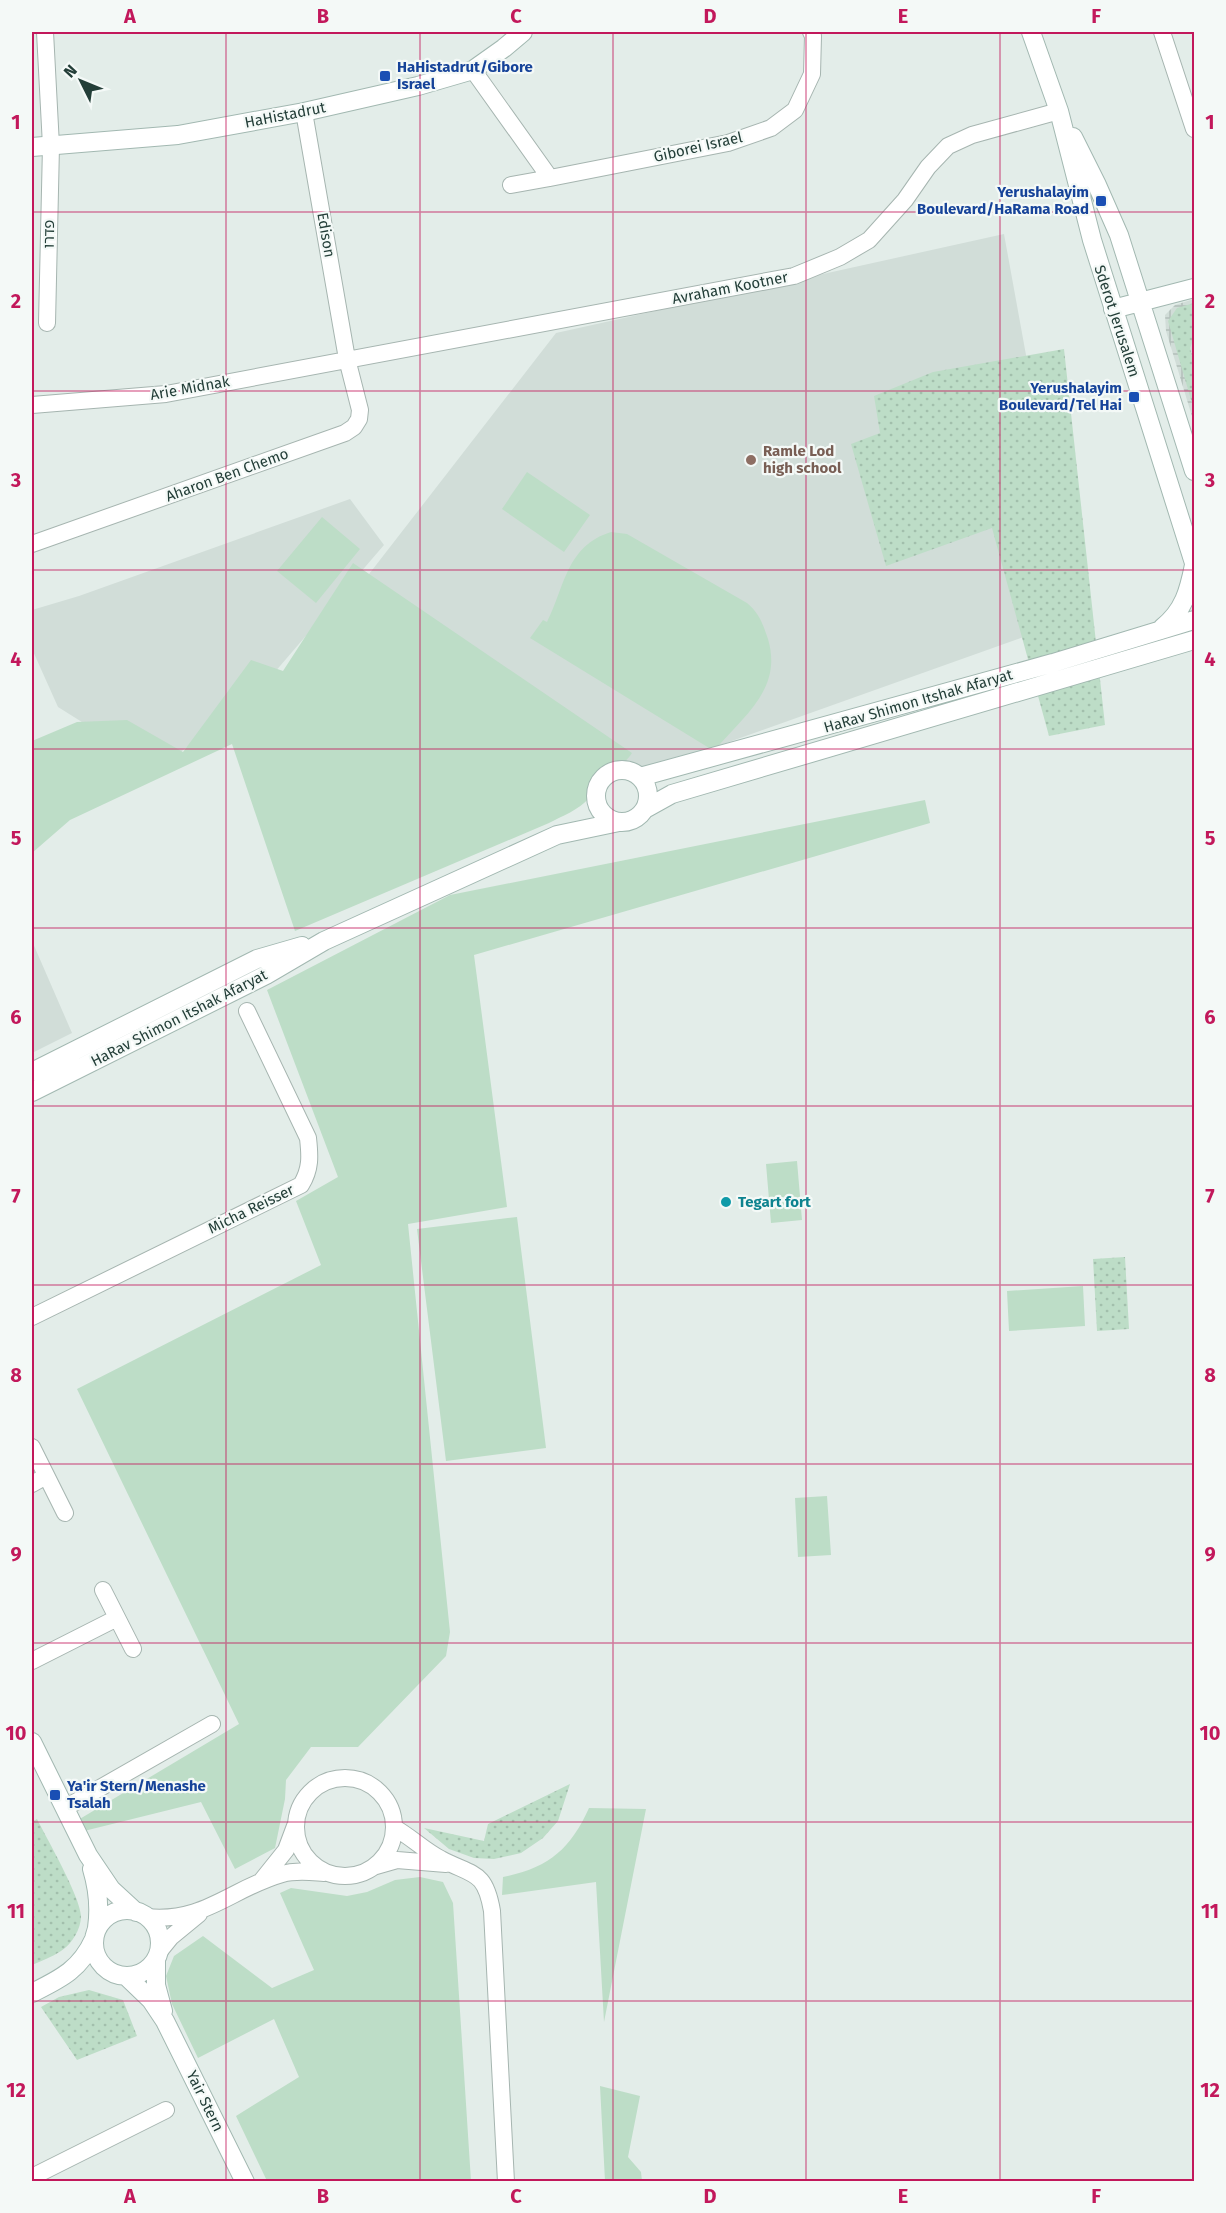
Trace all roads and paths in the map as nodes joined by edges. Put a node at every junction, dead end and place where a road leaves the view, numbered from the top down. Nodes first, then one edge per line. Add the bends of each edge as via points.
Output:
1 (45, 32) edge
2 (523, 32) edge
3 (811, 32) edge
4 (1031, 32) edge
5 (1162, 32) edge
6 (473, 70) junction
7 (1059, 111) junction
8 (304, 112) junction
9 (1194, 129) edge
10 (51, 146) junction
11 (32, 147) edge
12 (550, 178) junction
13 (511, 185) dead end
14 (1194, 288) edge
15 (1140, 302) junction
16 (1113, 309) junction
17 (47, 323) dead end
18 (347, 359) junction
19 (32, 405) edge
20 (1194, 471) edge
21 (32, 544) edge
22 (1194, 564) edge
23 (1194, 620) edge
24 (1158, 631) junction
25 (1194, 640) edge
26 (1163, 650) junction
27 (1194, 655) edge
28 (640, 777) junction
29 (597, 804) junction
30 (645, 808) junction
31 (619, 822) junction
32 (557, 835) junction
33 (324, 940) junction
34 (247, 1011) dead end
35 (32, 1071) edge
36 (32, 1092) edge
37 (32, 1317) edge
38 (32, 1447) edge
39 (39, 1480) edge
40 (64, 1513) dead end
41 (103, 1590) dead end
42 (117, 1618) junction
43 (133, 1649) dead end
44 (32, 1661) edge
45 (212, 1724) dead end
46 (32, 1742) edge
47 (64, 1808) junction
48 (296, 1823) junction
49 (395, 1828) junction
50 (88, 1855) junction
51 (456, 1865) junction
52 (376, 1866) junction
53 (325, 1873) junction
54 (261, 1881) junction
55 (205, 1910) junction
56 (142, 1915) junction
57 (96, 1934) junction
58 (157, 1956) junction
59 (119, 1975) junction
60 (61, 1978) junction
61 (32, 1994) edge
62 (165, 2021) junction
63 (166, 2110) dead end
64 (37, 2173) edge
65 (245, 2181) edge
66 (506, 2181) edge

1 - 10 street, פדרו
2 - 6 street, HaHistadrut
3 - 12 street, Giborei Israel via 812,74 795,110 771,128 728,143
4 - 7 street, Sderot Jerusalem
5 - 9 street
6 - 8 street, HaHistadrut
6 - 12 street
7 - 15 street, Sderot Jerusalem via 1108,208
7 - 16 street, Sderot Jerusalem
7 - 18 street, Avraham Kootner via 972,135 948,146 869,240 794,276
8 - 10 street, HaHistadrut via 178,135
8 - 18 street, Edison
10 - 11 street, HaHistadrut
10 - 17 street, פדרו
12 - 13 street, Giborei Israel
14 - 15 street
15 - 16 street
15 - 20 street, Sderot Jerusalem
16 - 22 street, Sderot Jerusalem
18 - 19 street, Arie Midnak via 166,394
18 - 21 street, Aharon Ben Chemo via 360,410 354,427 345,434
22 - 24 street via 1180,610
23 - 24 street, HaRav Shimon Itshak Afaryat
24 - 28 street, HaRav Shimon Itshak Afaryat
25 - 26 street, HaRav Shimon Itshak Afaryat
26 - 27 street
26 - 30 street, HaRav Shimon Itshak Afaryat via 672,795
28 - 29 street via 624,770 609,774 598,788
28 - 30 street via 648,793
29 - 31 street via 603,814
29 - 32 street, HaRav Shimon Itshak Afaryat
30 - 31 street via 634,819
31 - 32 street, HaRav Shimon Itshak Afaryat
32 - 33 street, HaRav Shimon Itshak Afaryat
33 - 35 street, HaRav Shimon Itshak Afaryat via 257,958
33 - 36 street, HaRav Shimon Itshak Afaryat via 266,975
34 - 37 street, Micha Reisser via 308,1138 311,1159 301,1185
38 - 39 street
39 - 40 street
41 - 42 street
42 - 43 street
42 - 44 street
45 - 47 street
46 - 47 street
47 - 50 street
48 - 49 street via 308,1794 328,1780 350,1778 374,1786 382,1794 392,1808
48 - 53 street via 306,1858
48 - 54 street via 286,1850
49 - 51 street via 440,1859
49 - 52 street via 390,1849
50 - 56 street via 111,1889
50 - 57 street via 100,1910
51 - 52 street via 397,1860
51 - 66 street via 471,1871 489,1892
52 - 53 street via 359,1875
53 - 54 street via 297,1871
54 - 55 street
55 - 56 street via 165,1919
55 - 58 street via 171,1937
56 - 57 street via 128,1911 110,1915
56 - 58 street via 158,1933
57 - 59 street via 100,1963
57 - 60 street via 83,1959
58 - 59 street via 140,1974
58 - 62 street, Yair Stern via 156,1985
59 - 60 street via 88,1973
59 - 62 street, Yair Stern via 151,2000
60 - 61 street
62 - 65 street, Yair Stern
63 - 64 street

